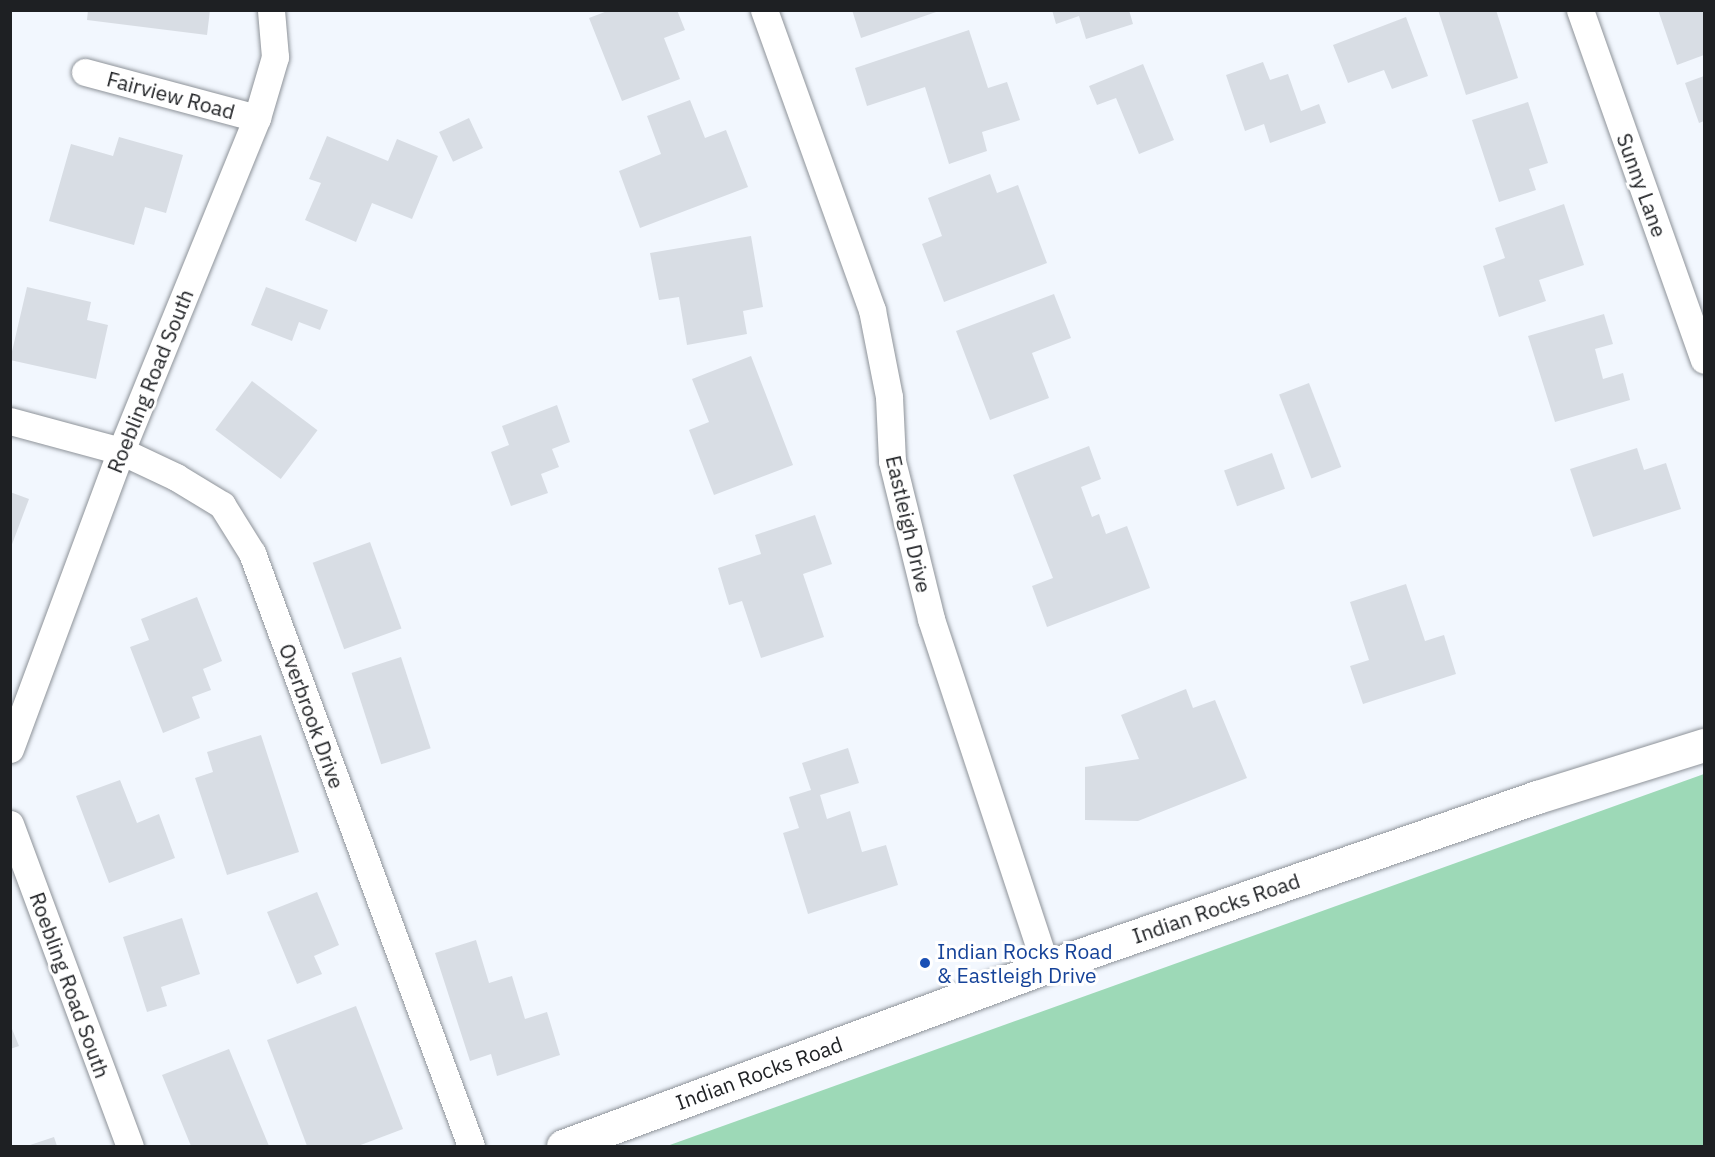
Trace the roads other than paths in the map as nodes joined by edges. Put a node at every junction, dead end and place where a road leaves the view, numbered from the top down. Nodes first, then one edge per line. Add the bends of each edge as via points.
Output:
1 (270, 10) edge
2 (764, 10) edge
3 (1580, 10) edge
4 (86, 72) dead end
5 (257, 118) junction
6 (1704, 360) edge
7 (10, 421) edge
8 (121, 451) junction
9 (1704, 745) edge
10 (10, 749) edge
11 (10, 824) edge
12 (1046, 967) junction
13 (130, 1146) edge
14 (471, 1146) edge
15 (563, 1146) edge

1 - 5 street, Roebling Road South via 274,57
2 - 12 street, Eastleigh Drive via 872,310 889,397 892,461 931,619
3 - 6 street, Sunny Lane
4 - 5 street, Fairview Road
5 - 8 street, Roebling Road South
7 - 8 street, Overbrook Drive
8 - 10 street, Roebling Road South
8 - 14 street, Overbrook Drive via 176,477 222,505 252,553
9 - 12 street, Indian Rocks Road via 1537,797
11 - 13 street, Roebling Road South
12 - 15 street, Indian Rocks Road

